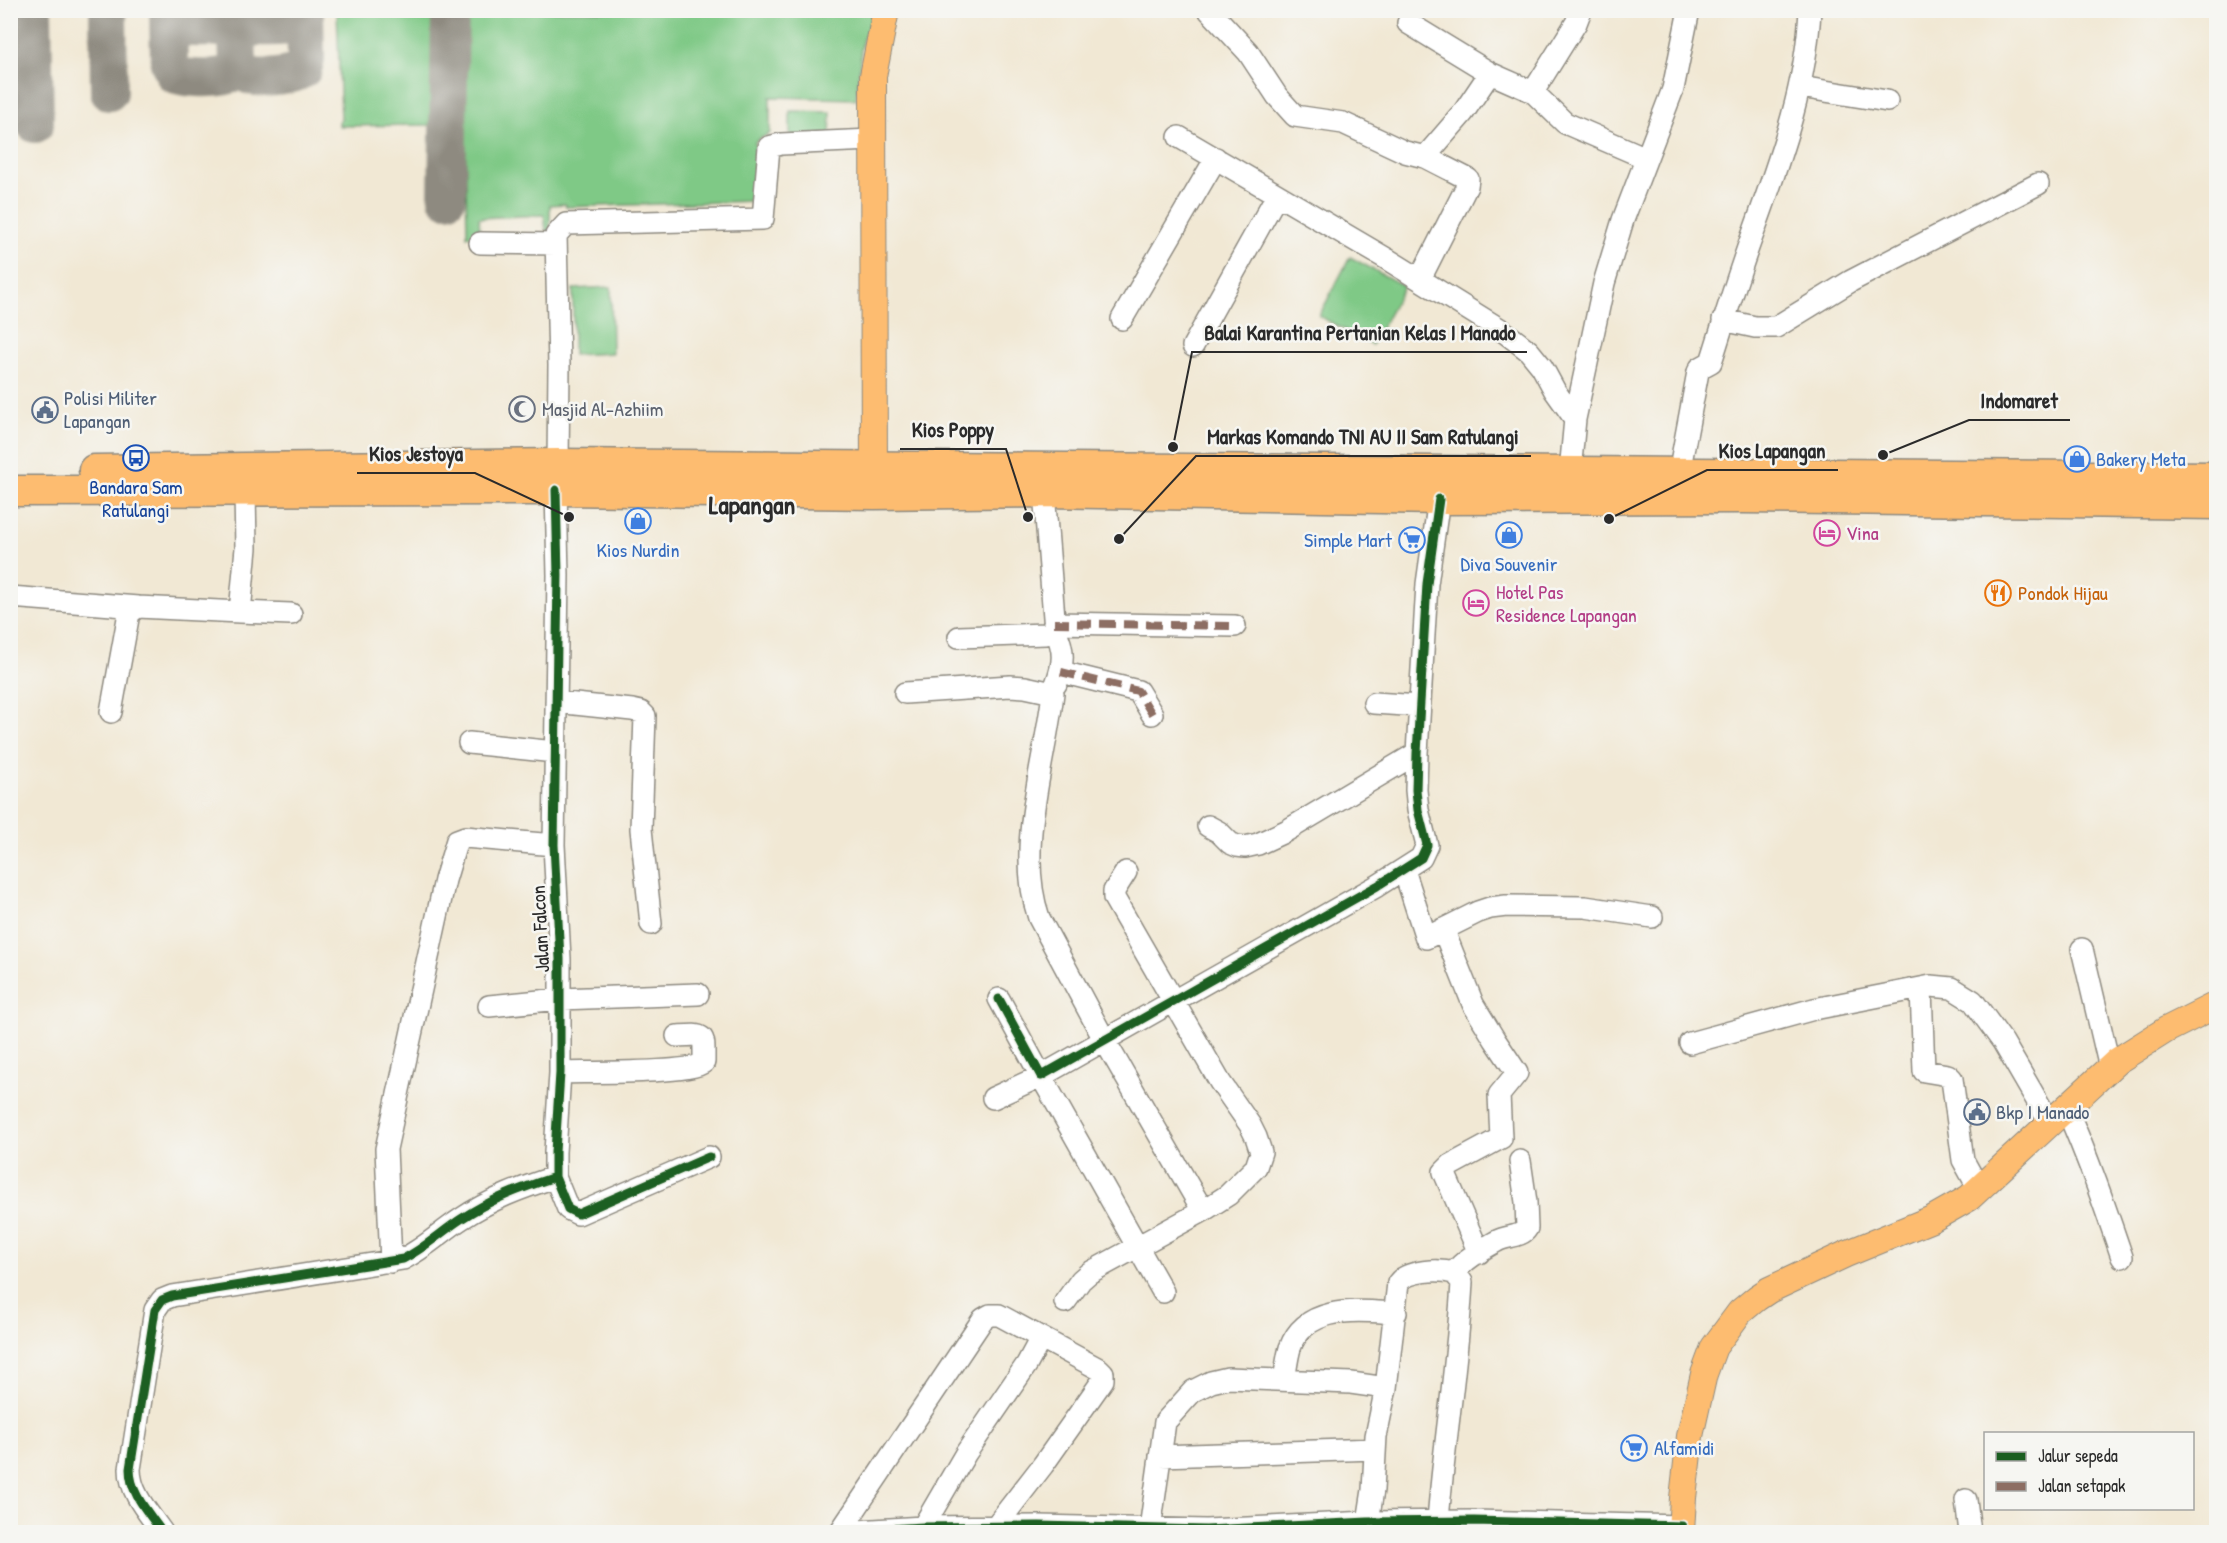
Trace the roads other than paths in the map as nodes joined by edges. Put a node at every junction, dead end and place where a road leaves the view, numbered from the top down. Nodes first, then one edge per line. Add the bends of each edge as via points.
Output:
1 (886, 10) edge
2 (1209, 10) edge
3 (1581, 10) edge
4 (1689, 10) edge
5 (1810, 10) edge
6 (1408, 23) dead end
7 (1491, 73) junction
8 (1800, 87) junction
9 (1533, 92) junction
10 (1887, 101) dead end
11 (1179, 137) dead end
12 (872, 140) junction
13 (1425, 157) junction
14 (1646, 158) junction
15 (1216, 159) junction
16 (2038, 184) dead end
17 (1277, 195) junction
18 (480, 243) dead end
19 (556, 244) junction
20 (1420, 279) junction
21 (1122, 319) dead end
22 (1723, 320) junction
23 (1193, 346) dead end
24 (1575, 419) junction
25 (1570, 472) junction
26 (10, 473) edge
27 (1679, 473) junction
28 (557, 477) junction
29 (2217, 477) edge
30 (874, 480) junction
31 (1177, 482) junction
32 (1744, 486) junction
33 (10, 491) edge
34 (245, 492) junction
35 (1044, 492) junction
36 (1439, 499) junction
37 (2217, 504) edge
38 (10, 597) edge
39 (138, 607) junction
40 (240, 612) junction
41 (291, 614) dead end
42 (1054, 626) junction
43 (1235, 626) dead end
44 (960, 638) dead end
45 (1061, 672) junction
46 (905, 693) dead end
47 (1053, 693) junction
48 (556, 702) junction
49 (1374, 703) dead end
50 (1420, 706) junction
51 (111, 712) dead end
52 (1152, 714) dead end
53 (469, 743) dead end
54 (555, 752) junction
55 (1417, 753) junction
56 (1208, 826) dead end
57 (554, 845) junction
58 (1404, 870) junction
59 (1126, 872) dead end
60 (1652, 917) dead end
61 (651, 924) dead end
62 (1443, 929) junction
63 (2082, 950) dead end
64 (1921, 989) junction
65 (698, 993) dead end
66 (560, 999) junction
67 (999, 999) dead end
68 (1174, 1000) junction
69 (2217, 1005) edge
70 (489, 1006) dead end
71 (677, 1036) dead end
72 (1105, 1041) junction
73 (1689, 1043) dead end
74 (2110, 1068) junction
75 (560, 1073) junction
76 (1041, 1076) junction
77 (993, 1098) dead end
78 (2058, 1116) junction
79 (709, 1157) dead end
80 (1520, 1161) dead end
81 (555, 1178) junction
82 (1979, 1189) junction
83 (1203, 1211) junction
84 (1136, 1248) junction
85 (1479, 1253) junction
86 (2122, 1257) dead end
87 (391, 1262) junction
88 (1454, 1273) junction
89 (1163, 1292) dead end
90 (1065, 1302) dead end
91 (1396, 1313) junction
92 (1041, 1338) junction
93 (1284, 1380) junction
94 (1386, 1388) junction
95 (1375, 1449) junction
96 (1160, 1456) junction
97 (1966, 1500) dead end
98 (1438, 1521) junction
99 (1368, 1522) junction
100 (1300, 1528) edge
101 (993, 1529) edge
102 (1263, 1529) edge
103 (1682, 1529) edge
104 (921, 1530) edge
105 (1143, 1530) edge
106 (1206, 1531) edge
107 (840, 1532) edge
108 (162, 1533) edge
109 (1970, 1533) edge

1 - 12 main road via 873,76
2 - 13 street via 1248,52 1295,116 1343,123 1405,152
3 - 9 street
4 - 14 street via 1673,89
5 - 8 street
6 - 7 street
7 - 9 street
7 - 13 street
8 - 10 street
8 - 22 street via 1776,170
9 - 14 street via 1565,123
11 - 15 street
12 - 19 street via 769,147 763,219 566,224 556,235
12 - 30 main road
13 - 20 street via 1468,179
14 - 24 street via 1604,283
15 - 17 street
15 - 21 street
16 - 22 street via 1851,281 1776,327
17 - 20 street
17 - 23 street
18 - 19 street
19 - 28 street, Jalan Falcon
20 - 24 street via 1529,351
22 - 27 street via 1711,362 1698,372
24 - 25 street
25 - 27 highway
25 - 31 highway
26 - 28 highway
27 - 32 highway
28 - 30 highway
28 - 34 highway
28 - 48 street, Jalan Falcon
29 - 32 highway
30 - 31 highway
30 - 35 highway
31 - 35 highway
31 - 36 highway
32 - 36 highway
32 - 37 highway
33 - 34 highway
34 - 40 street via 246,548
35 - 42 street
36 - 50 street via 1427,584
38 - 39 street
39 - 40 street
39 - 51 street via 129,613
40 - 41 street
42 - 43 street
42 - 44 street via 1046,634
42 - 45 street via 1063,646
45 - 47 street
45 - 52 street via 1138,691
46 - 47 street via 1010,686
47 - 72 street via 1032,825 1032,899
48 - 54 street, Jalan Falcon
48 - 61 street via 632,710 645,716 641,829
49 - 50 street
50 - 55 street
53 - 54 street
54 - 57 street, Jalan Falcon
55 - 56 street via 1258,844 1236,846
55 - 58 street via 1418,810 1427,845 1421,858
57 - 66 street, Jalan Falcon
57 - 87 street via 465,837 457,840 386,1149
58 - 62 street via 1426,938
58 - 68 street
59 - 68 street via 1114,898
60 - 62 street via 1585,907 1506,906 1478,912
62 - 85 street via 1473,1004 1517,1073 1498,1095 1501,1138 1444,1172
63 - 74 street
64 - 73 street via 1805,1011
64 - 78 street via 1952,988 1973,1001
64 - 82 street via 1924,1071 1952,1079 1963,1160
65 - 66 street
66 - 70 street
66 - 75 street, Jalan Falcon
67 - 76 street
68 - 72 street
68 - 83 street via 1256,1137 1261,1152 1256,1167 1245,1180
69 - 74 main road via 2166,1030
71 - 75 street via 701,1036 704,1062 700,1066
72 - 76 street
72 - 83 street
74 - 78 main road
75 - 81 street, Jalan Falcon
76 - 77 street
76 - 84 street
78 - 82 main road
78 - 86 street via 2080,1138
79 - 81 street, Jalan Falcon via 579,1214 568,1209
80 - 85 street via 1527,1228
81 - 87 street via 496,1198 419,1251
82 - 103 main road via 1932,1219 1769,1290 1740,1312 1714,1347 1704,1374 1690,1436
83 - 84 street
84 - 89 street
84 - 90 street via 1089,1273
85 - 88 street
87 - 108 street via 162,1300 155,1310 129,1469 133,1490
88 - 91 street via 1412,1273 1402,1277
88 - 98 street via 1462,1282 1461,1310
91 - 93 street via 1345,1311 1306,1325 1290,1347
91 - 94 street
92 - 101 street via 1099,1369 1103,1380
92 - 104 street
92 - 107 street via 999,1315 983,1318
93 - 94 street
93 - 96 street via 1228,1378 1193,1391 1165,1422
94 - 95 street
95 - 96 street
95 - 99 street
96 - 105 street
97 - 109 street
98 - 99 street
98 - 103 street
99 - 100 street
100 - 102 street
101 - 104 street
101 - 105 street
102 - 106 street
104 - 107 street
105 - 106 street

